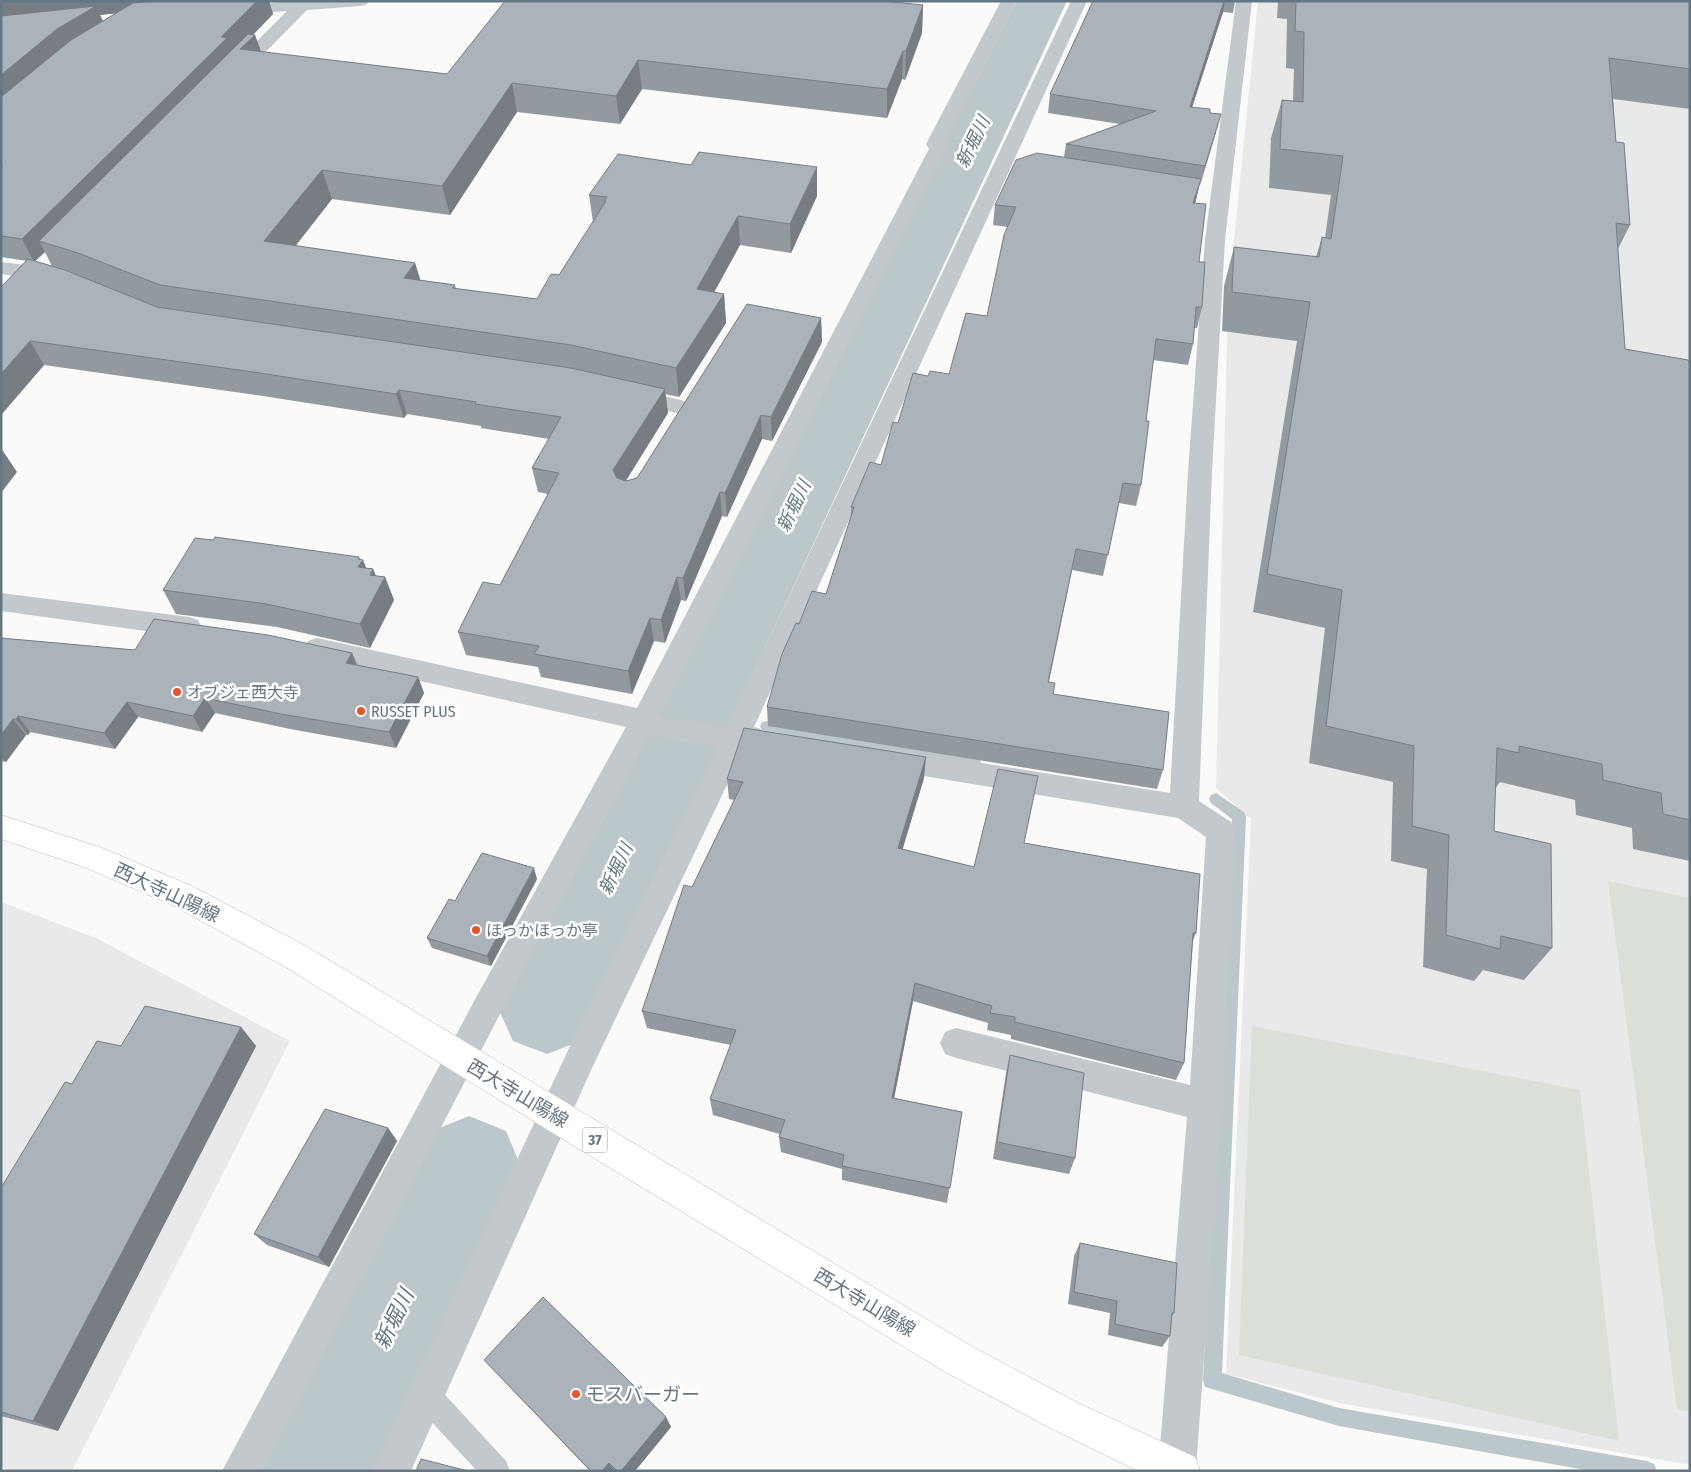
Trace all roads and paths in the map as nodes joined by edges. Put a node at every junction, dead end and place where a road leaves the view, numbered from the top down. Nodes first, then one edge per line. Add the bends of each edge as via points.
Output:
1 (361, 1) edge
2 (1009, 1) edge
3 (1079, 1) edge
4 (1244, 1) edge
5 (301, 3) edge
6 (216, 11) edge
7 (219, 90) edge
8 (45, 266) junction
9 (1, 268) edge
10 (75, 285) edge
11 (20, 292) edge
12 (612, 391) edge
13 (685, 408) edge
14 (1, 602) edge
15 (208, 629) edge
16 (296, 643) edge
17 (649, 723) junction
18 (728, 736) junction
19 (776, 741) edge
20 (864, 755) edge
21 (1184, 807) junction
22 (1, 827) edge
23 (956, 1043) dead end
24 (460, 1058) junction
25 (1206, 1105) junction
26 (555, 1116) junction
27 (426, 1396) junction
28 (1179, 1470) edge
29 (240, 1471) edge
30 (392, 1471) edge
31 (496, 1471) edge

1 - 5 street
2 - 17 street via 934,144 938,149
3 - 18 street via 1014,163
4 - 21 street via 1212,194 1215,240
5 - 6 street
5 - 7 street
8 - 9 street
8 - 10 street
8 - 11 street
12 - 13 street
14 - 15 street
16 - 17 street
17 - 18 street
17 - 24 street
18 - 19 street
18 - 26 street
20 - 21 street
21 - 25 street via 1221,831
22 - 24 main road, 西大寺山陽線 / 37 via 92,857 181,895 293,955
23 - 25 street
24 - 26 main road, 西大寺山陽線 / 37
24 - 29 street
25 - 28 street
26 - 27 street
26 - 28 main road, 西大寺山陽線 / 37 via 960,1360 1065,1416
27 - 30 street
27 - 31 lane

